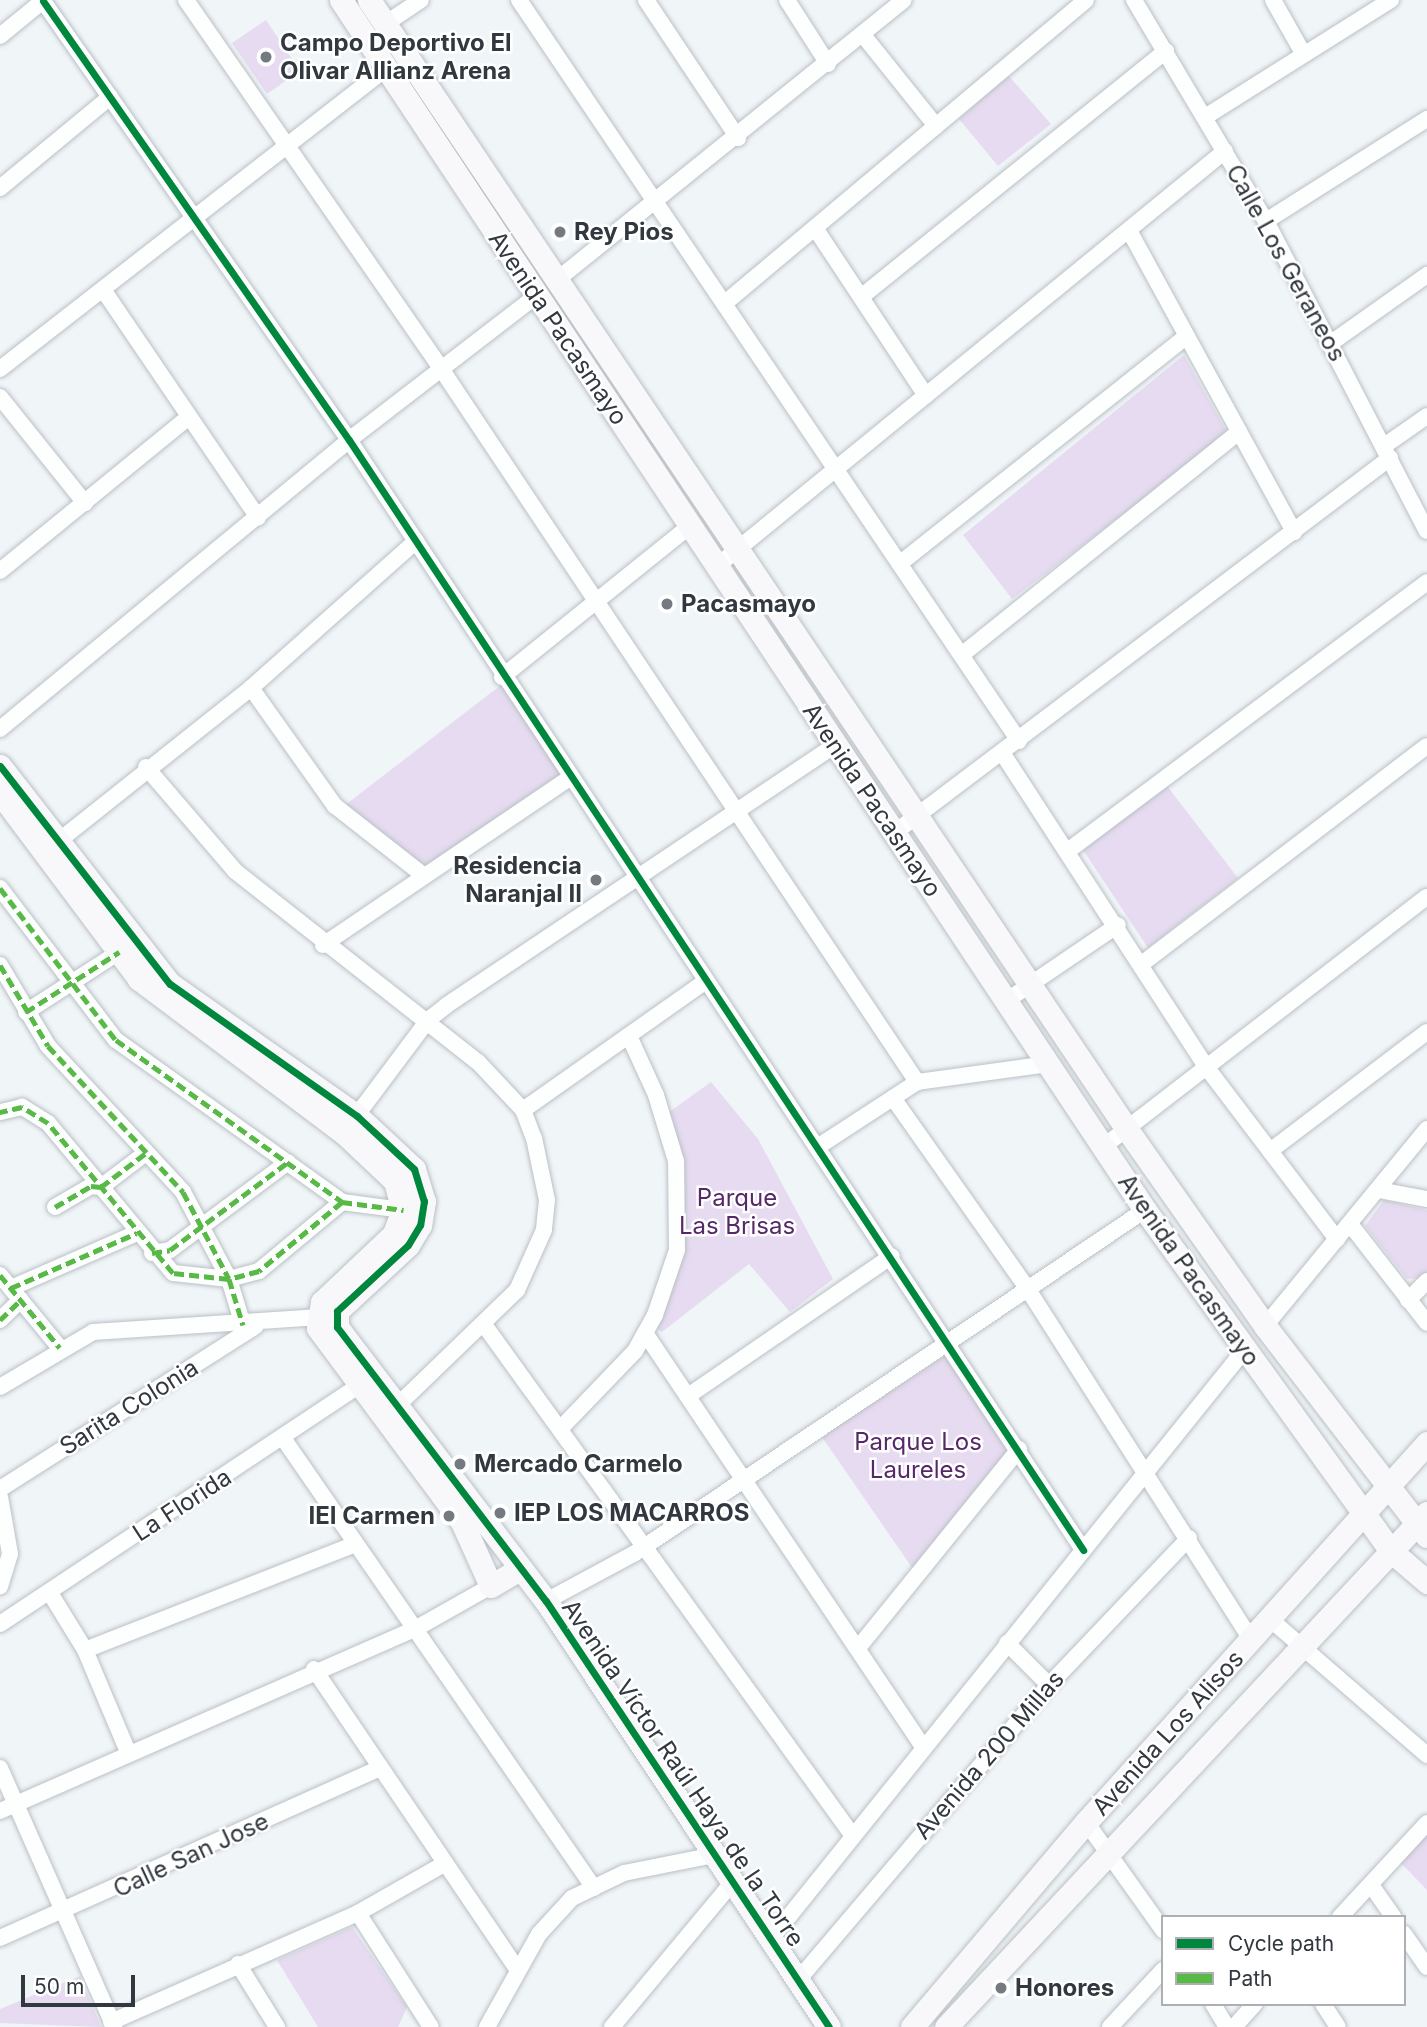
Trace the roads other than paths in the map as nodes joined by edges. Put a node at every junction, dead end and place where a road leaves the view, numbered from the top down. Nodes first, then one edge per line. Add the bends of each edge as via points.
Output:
1 (44, 0) edge
2 (186, 0) edge
3 (341, 0) edge
4 (369, 0) edge
5 (421, 0) edge
6 (519, 0) edge
7 (646, 0) edge
8 (787, 0) edge
9 (904, 0) edge
10 (1086, 0) edge
11 (1134, 0) edge
12 (1273, 0) edge
13 (1391, 0) edge
14 (385, 24) junction
15 (863, 35) junction
16 (0, 36) edge
17 (1166, 51) junction
18 (1303, 53) junction
19 (828, 64) junction
20 (386, 68) junction
21 (110, 97) junction
22 (1205, 117) junction
23 (1427, 119) edge
24 (936, 126) junction
25 (738, 138) junction
26 (290, 145) junction
27 (1225, 151) junction
28 (0, 188) edge
29 (657, 205) junction
30 (195, 221) junction
31 (1266, 221) junction
32 (815, 228) junction
33 (1131, 234) junction
34 (1427, 275) edge
35 (558, 279) junction
36 (104, 291) junction
37 (537, 295) junction
38 (861, 297) junction
39 (725, 303) junction
40 (1187, 336) junction
41 (1331, 343) junction
42 (440, 367) junction
43 (0, 369) edge
44 (926, 396) junction
45 (0, 397) edge
46 (189, 416) junction
47 (1427, 416) edge
48 (1239, 432) junction
49 (349, 440) junction
50 (1387, 452) junction
51 (836, 465) junction
52 (85, 503) junction
53 (258, 518) junction
54 (690, 526) junction
55 (1427, 531) edge
56 (1294, 532) junction
57 (416, 541) junction
58 (739, 547) junction
59 (903, 561) junction
60 (717, 566) junction
61 (0, 570) edge
62 (1427, 582) edge
63 (596, 601) junction
64 (964, 653) junction
65 (502, 677) junction
66 (251, 688) junction
67 (0, 729) edge
68 (1019, 741) junction
69 (836, 745) junction
70 (1427, 746) edge
71 (1003, 754) junction
72 (0, 766) edge
73 (146, 767) junction
74 (570, 778) junction
75 (0, 793) edge
76 (738, 814) junction
77 (920, 814) junction
78 (894, 832) junction
79 (52, 846) junction
80 (1069, 850) junction
81 (423, 875) junction
82 (638, 882) junction
83 (0, 888) edge
84 (1427, 897) edge
85 (1118, 925) junction
86 (323, 944) junction
87 (120, 953) junction
88 (1143, 963) junction
89 (0, 965) edge
90 (70, 980) junction
91 (706, 981) junction
92 (1030, 984) junction
93 (1006, 1001) junction
94 (26, 1012) junction
95 (428, 1020) junction
96 (1427, 1032) edge
97 (629, 1036) junction
98 (1048, 1064) junction
99 (1203, 1064) junction
100 (916, 1082) junction
101 (893, 1098) junction
102 (523, 1110) junction
103 (0, 1112) edge
104 (350, 1124) junction
105 (1126, 1128) junction
106 (1427, 1129) edge
107 (819, 1146) junction
108 (1103, 1147) junction
109 (1270, 1152) junction
110 (146, 1153) junction
111 (288, 1162) junction
112 (101, 1187) junction
113 (1379, 1190) junction
114 (1427, 1199) edge
115 (342, 1202) junction
116 (55, 1207) dead end
117 (403, 1210) junction
118 (1145, 1210) junction
119 (1350, 1224) junction
120 (202, 1227) junction
121 (137, 1234) junction
122 (1337, 1239) junction
123 (152, 1253) junction
124 (892, 1256) junction
125 (0, 1275) edge
126 (229, 1279) junction
127 (1427, 1281) edge
128 (1030, 1292) junction
129 (16, 1294) junction
130 (1408, 1300) junction
131 (316, 1317) junction
132 (0, 1320) edge
133 (1427, 1323) edge
134 (250, 1325) junction
135 (485, 1326) junction
136 (1265, 1326) junction
137 (645, 1333) junction
138 (953, 1344) junction
139 (60, 1348) junction
140 (1245, 1349) junction
141 (361, 1384) junction
142 (0, 1387) edge
143 (688, 1396) junction
144 (399, 1404) junction
145 (561, 1428) junction
146 (283, 1438) junction
147 (1427, 1443) edge
148 (1019, 1449) junction
149 (1146, 1471) junction
150 (744, 1479) junction
151 (1383, 1486) junction
152 (0, 1489) edge
153 (0, 1497) edge
154 (1362, 1510) junction
155 (1423, 1525) edge
156 (1189, 1538) junction
157 (355, 1544) junction
158 (643, 1545) junction
159 (1083, 1550) junction
160 (1391, 1550) junction
161 (518, 1570) junction
162 (1427, 1582) edge
163 (0, 1586) edge
164 (491, 1586) junction
165 (50, 1593) junction
166 (546, 1601) junction
167 (1270, 1619) junction
168 (0, 1624) edge
169 (413, 1630) junction
170 (1252, 1641) junction
171 (1007, 1643) junction
172 (1300, 1645) junction
173 (858, 1648) junction
174 (85, 1650) junction
175 (314, 1669) junction
176 (1049, 1685) junction
177 (923, 1746) junction
178 (129, 1754) junction
179 (1427, 1755) edge
180 (0, 1768) edge
181 (380, 1768) junction
182 (16, 1804) junction
183 (0, 1811) edge
184 (1086, 1822) junction
185 (1427, 1823) edge
186 (853, 1836) junction
187 (1108, 1852) junction
188 (715, 1855) junction
189 (444, 1864) junction
190 (732, 1884) junction
191 (1371, 1885) junction
192 (594, 1888) junction
193 (358, 1913) junction
194 (61, 1914) junction
195 (1342, 1915) edge
196 (1392, 1915) edge
197 (1161, 1927) edge
198 (1406, 1937) edge
199 (0, 1938) edge
200 (770, 1940) junction
201 (238, 1964) junction
202 (1427, 1967) edge
203 (517, 1969) junction
204 (1161, 1972) edge
205 (798, 1980) junction
206 (1214, 2006) edge
207 (1253, 2006) edge
208 (1324, 2006) edge
209 (113, 2024) edge
210 (277, 2027) edge
211 (432, 2027) edge
212 (487, 2027) edge
213 (612, 2027) edge
214 (830, 2027) edge
215 (912, 2027) edge
216 (946, 2027) edge
217 (1110, 2027) edge
218 (1227, 2027) edge
219 (1234, 2027) edge
220 (1338, 2027) edge

1 - 16 street
1 - 21 street
2 - 26 street
3 - 20 street, Avenida Pacasmayo
4 - 14 street, Avenida Pacasmayo
5 - 14 street
6 - 29 street
7 - 25 street
8 - 19 street
9 - 15 street
10 - 24 street
11 - 17 street, Calle Los Geraneos
12 - 18 street
13 - 18 street
14 - 35 street, Avenida Pacasmayo
15 - 19 street
15 - 24 street
17 - 22 street, Calle Los Geraneos
17 - 38 street
18 - 22 street
19 - 25 street
20 - 26 street
20 - 37 street, Avenida Pacasmayo
21 - 28 street
21 - 30 street
22 - 27 street, Calle Los Geraneos
23 - 31 street
24 - 32 street
25 - 29 street
26 - 30 street
26 - 42 street
27 - 31 street, Calle Los Geraneos
27 - 33 street
29 - 35 street
29 - 39 street
30 - 36 street
30 - 49 street
31 - 41 street, Calle Los Geraneos
32 - 38 street
32 - 39 street
33 - 40 street
33 - 44 street
34 - 41 street
35 - 58 street, Avenida Pacasmayo
36 - 43 street
36 - 46 street
37 - 42 street
37 - 54 street, Avenida Pacasmayo
38 - 44 street
39 - 51 street
40 - 48 street
40 - 59 street
41 - 50 street, Calle Los Geraneos
42 - 49 street
42 - 63 street
44 - 51 street
45 - 52 street
46 - 52 street
46 - 53 street
47 - 50 street
48 - 56 street
48 - 64 street
49 - 53 street
49 - 57 street
50 - 55 street, Calle Los Geraneos
50 - 56 street
51 - 58 street
51 - 59 street
52 - 61 street
53 - 67 street
54 - 60 street, Avenida Pacasmayo
54 - 63 street
56 - 68 street
57 - 65 street
57 - 66 street
58 - 60 street
58 - 77 street, Avenida Pacasmayo
59 - 64 street
60 - 69 street, Avenida Pacasmayo
62 - 80 street
63 - 65 street
63 - 76 street
64 - 68 street
65 - 74 street
66 - 73 street
66 - 81 street via 335,806
68 - 71 street
69 - 76 street
69 - 78 street, Avenida Pacasmayo
70 - 88 street
71 - 77 street
71 - 80 street
72 - 79 street
73 - 79 street
73 - 86 street via 234,871
74 - 81 street
74 - 82 street
75 - 79 street, Avenida Víctor Raúl Haya de la Torre
76 - 82 street
76 - 100 street
77 - 78 street
77 - 92 street, Avenida Pacasmayo
78 - 93 street, Avenida Pacasmayo
79 - 87 street, Avenida Víctor Raúl Haya de la Torre
79 - 104 street via 170,984
80 - 85 street
81 - 86 street
82 - 91 street
82 - 95 street
83 - 90 street
84 - 99 street
85 - 88 street
85 - 92 street
86 - 95 street
87 - 90 street
87 - 104 street, Avenida Víctor Raúl Haya de la Torre via 172,1008
88 - 99 street
89 - 94 street
90 - 94 street via 61,993
90 - 111 street via 116,1040
91 - 97 street
91 - 107 street
92 - 93 street
92 - 105 street, Avenida Pacasmayo
93 - 98 street, Avenida Pacasmayo
94 - 110 street via 48,1046
95 - 102 street
95 - 104 street
96 - 109 street
97 - 102 street
97 - 137 street via 656,1095 676,1161 677,1250
98 - 100 street
98 - 108 street, Avenida Pacasmayo
99 - 105 street
99 - 109 street
100 - 101 street
101 - 107 street
101 - 128 street
102 - 135 street via 544,1168 544,1230 517,1290
103 - 112 street via 22,1107 48,1123
104 - 117 street, Avenida Víctor Raúl Haya de la Torre via 395,1181
104 - 144 street, Avenida Víctor Raúl Haya de la Torre via 402,1155 423,1189 424,1213 408,1245 335,1319
105 - 108 street
105 - 136 street, Avenida Pacasmayo
106 - 113 street
107 - 124 street
108 - 118 street, Avenida Pacasmayo
109 - 122 street
110 - 112 street
110 - 120 street via 183,1192
111 - 115 street
111 - 120 street
112 - 116 street via 91,1186
112 - 121 street
113 - 114 street
113 - 119 street
115 - 117 street
115 - 126 street via 259,1271
117 - 131 street via 394,1234 322,1302
118 - 128 street
118 - 140 street, Avenida Pacasmayo
119 - 122 street
119 - 130 street
120 - 123 street via 170,1250
120 - 126 street
121 - 123 street
121 - 129 street
122 - 136 street
123 - 126 street via 173,1273
124 - 138 street
124 - 143 street
125 - 129 street
126 - 134 street
127 - 130 street
128 - 138 street
128 - 149 street
129 - 132 street
129 - 139 street
130 - 133 street
131 - 134 street
131 - 141 street
134 - 139 street via 123,1328 93,1332
134 - 152 street, Sarita Colonia
135 - 144 street
135 - 145 street
136 - 151 street, Avenida Pacasmayo
137 - 143 street
137 - 145 street via 610,1381
138 - 148 street
138 - 150 street
139 - 142 street
140 - 149 street
140 - 154 street, Avenida Pacasmayo
141 - 146 street, La Florida
141 - 164 street via 463,1522
143 - 150 street
144 - 161 street, Avenida Víctor Raúl Haya de la Torre
145 - 158 street
146 - 157 street
146 - 165 street, La Florida
147 - 151 street, Avenida Los Alisos
148 - 159 street
148 - 173 street
149 - 156 street
149 - 159 street
150 - 158 street
150 - 173 street
151 - 154 street, Avenida Los Alisos
151 - 155 street, Avenida Pacasmayo
153 - 163 street via 10,1554
154 - 160 street, Avenida Pacasmayo
154 - 167 street, Avenida Los Alisos
155 - 160 street, Avenida Los Alisos
156 - 170 street
156 - 176 street, Avenida 200 Millas
157 - 169 street
157 - 174 street
158 - 166 street
158 - 186 street
159 - 171 street
160 - 162 street, Avenida Pacasmayo
160 - 172 street, Avenida Los Alisos
161 - 164 street
161 - 166 street, Avenida Víctor Raúl Haya de la Torre
164 - 169 street
165 - 168 street, La Florida
165 - 174 street
166 - 188 street, Avenida Víctor Raúl Haya de la Torre
167 - 170 street, Avenida Los Alisos
167 - 172 street
169 - 175 street
169 - 192 street
170 - 184 street, Avenida Los Alisos
171 - 176 street
171 - 177 street
172 - 179 street
172 - 187 street, Avenida Los Alisos
173 - 177 street
174 - 178 street
175 - 178 street
175 - 181 street
176 - 205 street, Avenida 200 Millas
177 - 186 street
178 - 182 street
180 - 182 street
181 - 189 street
181 - 194 street, Calle San Jose
182 - 183 street
182 - 194 street
184 - 187 street
184 - 215 street, Avenida Los Alisos
185 - 191 street
186 - 200 street
187 - 197 street
187 - 216 street, Avenida Los Alisos
188 - 190 street, Avenida Víctor Raúl Haya de la Torre
188 - 192 street via 624,1873
189 - 193 street
189 - 203 street
190 - 200 street, Avenida Víctor Raúl Haya de la Torre
190 - 213 street
191 - 195 street
191 - 196 street
192 - 203 street via 572,1898
193 - 201 street
193 - 211 street
194 - 199 street, Calle San Jose
194 - 209 street
198 - 202 street
200 - 205 street, Avenida Víctor Raúl Haya de la Torre
201 - 209 street
201 - 210 street
203 - 212 street
204 - 217 street
205 - 214 street, Avenida Víctor Raúl Haya de la Torre
206 - 218 street
207 - 219 street
208 - 220 street

